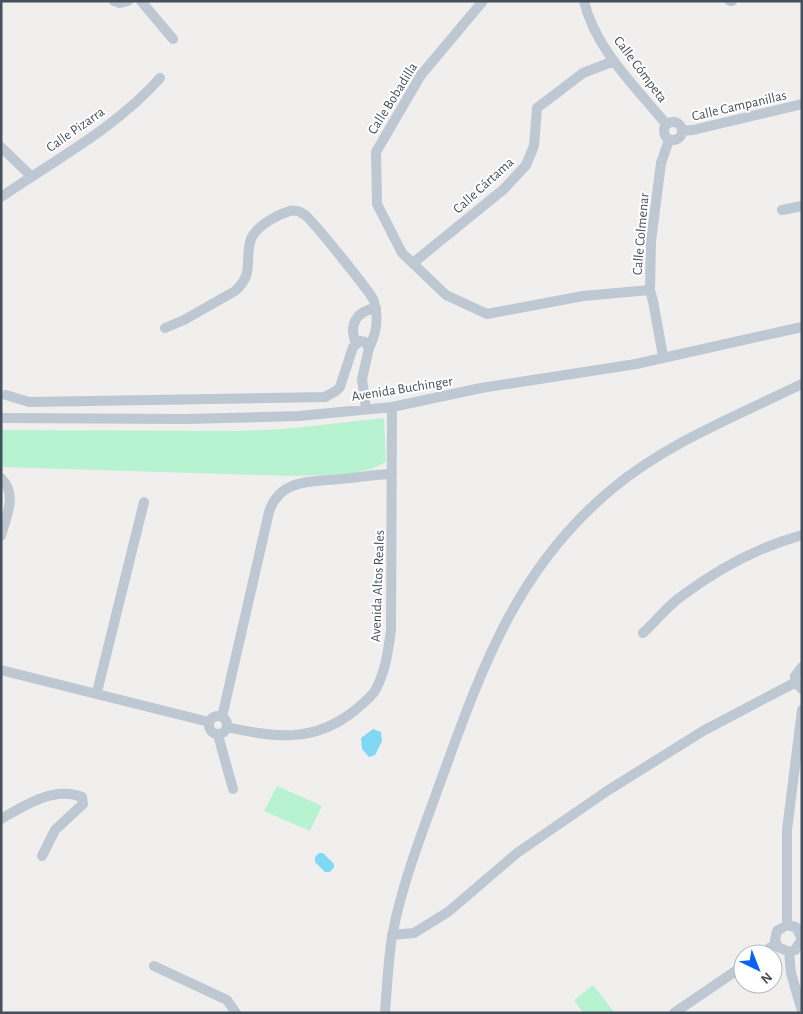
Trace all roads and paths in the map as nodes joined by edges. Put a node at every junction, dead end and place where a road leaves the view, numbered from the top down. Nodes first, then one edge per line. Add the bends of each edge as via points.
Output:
1 (114, 1) edge
2 (128, 1) edge
3 (141, 1) edge
4 (483, 1) edge
5 (584, 1) edge
6 (173, 39) dead end
7 (614, 61) junction
8 (160, 78) dead end
9 (802, 104) edge
10 (666, 124) junction
11 (682, 131) junction
12 (669, 140) junction
13 (1, 147) edge
14 (31, 176) junction
15 (1, 197) edge
16 (802, 206) edge
17 (782, 210) dead end
18 (412, 263) junction
19 (650, 290) junction
20 (376, 308) junction
21 (802, 327) edge
22 (165, 328) dead end
23 (356, 342) junction
24 (369, 348) junction
25 (667, 357) junction
26 (802, 384) edge
27 (6, 395) dead end
28 (392, 407) junction
29 (366, 409) junction
30 (1, 418) edge
31 (392, 474) junction
32 (1, 478) edge
33 (144, 502) dead end
34 (802, 535) edge
35 (1, 536) edge
36 (643, 633) dead end
37 (802, 667) edge
38 (1, 670) edge
39 (799, 685) edge
40 (97, 692) junction
41 (802, 710) edge
42 (222, 716) junction
43 (209, 722) junction
44 (227, 727) junction
45 (218, 734) junction
46 (233, 790) dead end
47 (1, 819) edge
48 (42, 856) dead end
49 (787, 925) junction
50 (392, 935) junction
51 (801, 935) edge
52 (776, 944) edge
53 (783, 950) edge
54 (789, 952) junction
55 (154, 966) dead end
56 (733, 973) edge
57 (802, 1011) edge
58 (236, 1013) edge
59 (385, 1013) edge
60 (674, 1013) edge

1 - 2 street
3 - 6 street
4 - 18 street, Calle Bobadilla via 420,75 376,152 377,204 402,253
5 - 7 street, Calle Cómpeta via 588,18
7 - 10 street, Calle Cómpeta
7 - 18 street, Calle Cártama via 582,73 537,108 534,146 526,165 504,189
8 - 14 street, Calle Pizarra via 100,130
9 - 11 street, Calle Campanillas
10 - 11 street via 678,123
10 - 12 street via 664,134
11 - 12 street via 678,139
12 - 19 street, Calle Colmenar via 660,162 651,241
13 - 14 street
14 - 15 street, Calle Pizarra
16 - 17 street
18 - 19 street, Calle Bobadilla via 446,295 487,314 583,296
19 - 25 street, Calle Colmenar via 662,356
20 - 22 street via 374,298 365,286 310,220 296,210 276,217 252,235 250,266 241,286
20 - 23 street via 358,315 352,330
20 - 24 street via 378,323
21 - 25 street, Avenida Buchinger
23 - 24 street via 365,342
23 - 27 street via 340,387 325,397 29,402
24 - 29 street via 362,379
25 - 28 street, Avenida Buchinger via 481,388
26 - 50 street via 641,466 610,490 550,551 506,618 478,678 428,817
28 - 29 street, Avenida Buchinger
28 - 31 street, Avenida Altos Reales
29 - 30 street, Avenida Buchinger via 299,416
31 - 42 street via 305,481 290,486 277,496 269,512
31 - 44 street, Avenida Altos Reales via 391,630 386,665 375,692 339,723 301,734 273,736
32 - 35 street via 11,496
33 - 40 street
34 - 36 street via 776,542 724,570 679,599
37 - 39 street via 795,676
38 - 40 street
39 - 50 street via 702,731 517,853 448,912 414,932
40 - 43 street
41 - 49 street via 787,830
42 - 43 street via 216,716
42 - 44 street
43 - 45 street via 210,731
44 - 45 street
45 - 46 street
47 - 48 street via 32,800 70,793 82,797 83,804 55,830
49 - 51 street via 792,925
49 - 52 street via 777,931
50 - 59 street
51 - 54 street via 796,950
53 - 54 street
54 - 57 street via 791,973
55 - 58 street via 227,1000
56 - 60 street

